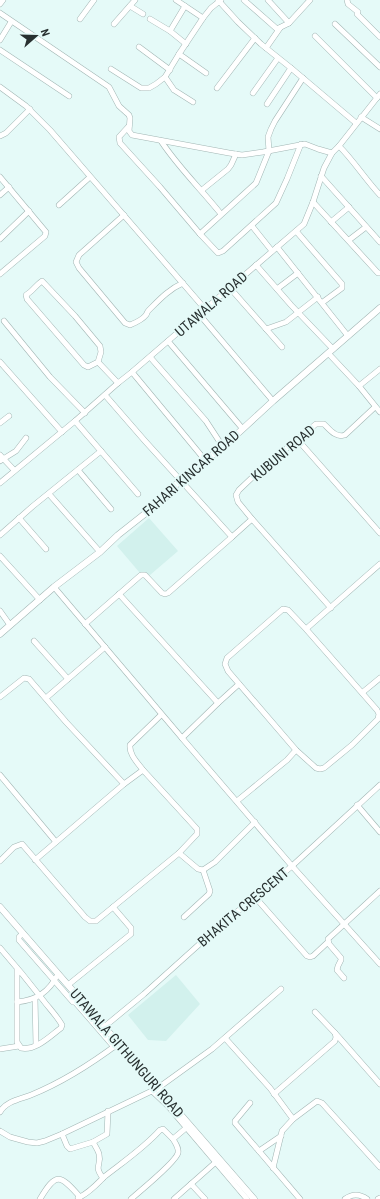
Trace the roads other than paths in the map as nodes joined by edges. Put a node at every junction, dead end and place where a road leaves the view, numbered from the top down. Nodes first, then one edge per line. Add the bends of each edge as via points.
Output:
1 (2, 0) edge
2 (94, 0) edge
3 (135, 0) edge
4 (176, 0) edge
5 (244, 0) edge
6 (268, 0) edge
7 (310, 0) edge
8 (347, 0) edge
9 (220, 1) edge
10 (0, 4) edge
11 (130, 6) junction
12 (185, 6) junction
13 (0, 14) edge
14 (143, 14) dead end
15 (203, 18) junction
16 (80, 19) dead end
17 (150, 19) dead end
18 (12, 22) junction
19 (290, 23) junction
20 (114, 24) dead end
21 (335, 24) dead end
22 (280, 28) junction
23 (170, 31) junction
24 (315, 36) dead end
25 (380, 37) edge
26 (255, 38) junction
27 (0, 40) edge
28 (186, 44) junction
29 (139, 47) dead end
30 (266, 48) junction
31 (0, 50) edge
32 (179, 54) junction
33 (278, 58) junction
34 (380, 67) edge
35 (291, 68) junction
36 (111, 69) dead end
37 (170, 70) junction
38 (206, 73) dead end
39 (165, 76) junction
40 (303, 78) junction
41 (0, 87) edge
42 (217, 88) dead end
43 (253, 93) dead end
44 (69, 96) dead end
45 (378, 96) edge
46 (193, 102) dead end
47 (267, 104) dead end
48 (30, 109) junction
49 (361, 117) junction
50 (356, 123) junction
51 (129, 125) junction
52 (380, 129) edge
53 (0, 136) edge
54 (161, 141) junction
55 (301, 144) junction
56 (340, 146) junction
57 (268, 151) junction
58 (332, 153) junction
59 (236, 154) junction
60 (321, 176) junction
61 (0, 177) edge
62 (90, 177) junction
63 (9, 187) junction
64 (202, 190) junction
65 (380, 194) edge
66 (0, 196) edge
67 (313, 202) junction
68 (59, 205) dead end
69 (349, 207) junction
70 (29, 210) junction
71 (220, 214) junction
72 (124, 215) junction
73 (331, 222) junction
74 (252, 226) junction
75 (366, 226) junction
76 (296, 231) junction
77 (200, 234) junction
78 (0, 239) edge
79 (349, 240) junction
80 (380, 242) edge
81 (277, 247) junction
82 (272, 251) junction
83 (256, 264) junction
84 (298, 273) junction
85 (380, 273) edge
86 (0, 274) edge
87 (182, 283) junction
88 (230, 288) junction
89 (277, 289) junction
90 (318, 297) junction
91 (323, 302) junction
92 (380, 308) edge
93 (205, 309) junction
94 (298, 312) junction
95 (199, 314) junction
96 (4, 320) dead end
97 (266, 329) junction
98 (348, 336) junction
99 (168, 341) junction
100 (282, 347) dead end
101 (330, 351) junction
102 (150, 357) junction
103 (0, 362) edge
104 (98, 362) junction
105 (380, 369) edge
106 (132, 372) junction
107 (118, 382) junction
108 (359, 386) junction
109 (105, 395) junction
110 (274, 401) junction
111 (375, 407) junction
112 (380, 412) edge
113 (85, 414) junction
114 (9, 416) dead end
115 (76, 421) junction
116 (0, 423) edge
117 (242, 428) junction
118 (62, 432) junction
119 (26, 438) dead end
120 (298, 439) junction
121 (223, 447) junction
122 (101, 451) junction
123 (1, 458) edge
124 (205, 460) junction
125 (14, 470) junction
126 (78, 470) junction
127 (180, 479) junction
128 (0, 483) edge
129 (48, 494) junction
130 (138, 494) dead end
131 (111, 509) dead end
132 (19, 518) junction
133 (252, 519) junction
134 (1, 532) edge
135 (380, 533) edge
136 (232, 537) junction
137 (46, 549) dead end
138 (100, 552) junction
139 (0, 556) edge
140 (380, 564) edge
141 (54, 587) junction
142 (118, 594) junction
143 (40, 600) junction
144 (330, 608) junction
145 (0, 611) edge
146 (85, 624) junction
147 (10, 625) junction
148 (306, 629) junction
149 (0, 634) edge
150 (34, 641) dead end
151 (105, 647) junction
152 (380, 678) edge
153 (68, 679) junction
154 (239, 684) junction
155 (363, 692) junction
156 (0, 697) edge
157 (46, 698) junction
158 (218, 703) junction
159 (161, 715) junction
160 (182, 738) junction
161 (296, 750) junction
162 (143, 770) junction
163 (0, 775) edge
164 (124, 784) junction
165 (380, 785) edge
166 (237, 802) junction
167 (357, 805) junction
168 (255, 822) junction
169 (380, 832) edge
170 (56, 842) junction
171 (179, 853) junction
172 (35, 860) junction
173 (0, 861) edge
174 (292, 866) junction
175 (203, 870) junction
176 (380, 891) edge
177 (255, 897) junction
178 (0, 907) edge
179 (113, 907) junction
180 (184, 918) dead end
181 (344, 923) junction
182 (328, 942) junction
183 (0, 948) edge
184 (39, 957) junction
185 (380, 964) edge
186 (17, 968) junction
187 (58, 974) junction
188 (344, 978) dead end
189 (55, 982) junction
190 (68, 985) junction
191 (281, 989) dead end
192 (37, 997) junction
193 (77, 1000) junction
194 (17, 1002) junction
195 (315, 1012) dead end
196 (104, 1027) junction
197 (331, 1028) junction
198 (225, 1038) junction
199 (36, 1045) junction
200 (116, 1045) junction
201 (19, 1046) junction
202 (0, 1049) edge
203 (380, 1084) edge
204 (155, 1089) junction
205 (274, 1094) junction
206 (250, 1103) dead end
207 (108, 1111) junction
208 (0, 1112) edge
209 (294, 1119) junction
210 (186, 1128) junction
211 (0, 1131) edge
212 (62, 1134) junction
213 (281, 1136) junction
214 (173, 1139) junction
215 (93, 1142) junction
216 (259, 1151) junction
217 (217, 1161) junction
218 (380, 1167) edge
219 (274, 1168) junction
220 (103, 1178) junction
221 (191, 1184) junction
222 (79, 1198) edge
223 (40, 1199) edge
224 (131, 1199) edge
225 (174, 1199) edge
226 (205, 1199) edge
227 (247, 1199) edge
228 (254, 1199) edge
229 (300, 1199) edge
230 (345, 1199) edge
231 (367, 1199) edge

1 - 10 street
2 - 16 street
3 - 11 street
4 - 12 street
5 - 22 street via 275,28
6 - 19 street
7 - 19 street
8 - 25 street
9 - 15 street
9 - 26 street
11 - 14 street
11 - 20 street
12 - 15 street
12 - 23 street
13 - 18 street
15 - 28 street
17 - 23 street
18 - 27 street
18 - 51 street via 109,87 119,106 130,118
19 - 22 street
21 - 34 street
22 - 30 street
23 - 28 street
24 - 45 street
26 - 30 street
26 - 42 street
28 - 32 street
29 - 37 street
30 - 33 street
31 - 44 street
32 - 37 street
32 - 38 street
33 - 35 street
33 - 43 street
35 - 40 street
35 - 47 street
36 - 39 street via 144,89 156,84
37 - 39 street
39 - 46 street via 174,90
40 - 50 street
40 - 57 street via 271,129
41 - 48 street
45 - 49 street, UTAWALA ROAD
48 - 53 street
48 - 62 street
49 - 50 street, UTAWALA ROAD
49 - 52 street
50 - 56 street, UTAWALA ROAD
51 - 54 street via 132,135
51 - 77 street via 119,137 120,143
54 - 59 street
54 - 64 street
55 - 57 street
55 - 58 street
55 - 74 street via 278,199
56 - 58 street, UTAWALA ROAD
56 - 65 street
57 - 59 street
57 - 71 street via 256,183
58 - 60 street, UTAWALA ROAD
59 - 64 street via 232,165
60 - 67 street, UTAWALA ROAD
60 - 69 street
61 - 63 street
62 - 68 street
62 - 72 street
63 - 66 street
63 - 70 street
64 - 71 street
67 - 73 street
67 - 76 street, UTAWALA ROAD via 304,224
69 - 73 street
69 - 75 street
70 - 78 street
70 - 86 street via 46,234
71 - 77 street
72 - 87 street
72 - 87 street via 79,255 76,262 125,323 130,325 141,320 168,291
73 - 79 street
74 - 77 street via 220,253 216,252
74 - 82 street
75 - 79 street
75 - 80 street
76 - 81 street, UTAWALA ROAD
76 - 91 street via 342,286
79 - 85 street
81 - 82 street, UTAWALA ROAD
81 - 84 street
82 - 83 street, UTAWALA ROAD
83 - 88 street, UTAWALA ROAD
83 - 89 street
84 - 89 street
84 - 90 street
87 - 93 street
88 - 93 street, UTAWALA ROAD
88 - 97 street
89 - 94 street
90 - 91 street
90 - 94 street
91 - 98 street
92 - 98 street, FAHARI KINCAR ROAD
93 - 95 street, UTAWALA ROAD
94 - 97 street via 286,322
94 - 101 street
95 - 99 street, UTAWALA ROAD
95 - 110 street
96 - 113 street via 50,377
97 - 100 street
98 - 101 street, FAHARI KINCAR ROAD
99 - 102 street, UTAWALA ROAD
99 - 117 street
101 - 108 street
101 - 110 street, FAHARI KINCAR ROAD
102 - 106 street, UTAWALA ROAD
102 - 121 street via 206,421
103 - 118 street
104 - 104 street via 100,346 44,282 36,284 26,295 27,299 84,366 88,367
104 - 107 street
105 - 108 street
106 - 107 street, UTAWALA ROAD
106 - 124 street
107 - 109 street, UTAWALA ROAD
108 - 111 street
109 - 113 street, UTAWALA ROAD
109 - 127 street
110 - 117 street, FAHARI KINCAR ROAD
111 - 112 street
111 - 120 street, KUBUNI ROAD via 345,435 337,435 319,423
113 - 115 street, UTAWALA ROAD
114 - 116 street
115 - 118 street, UTAWALA ROAD
115 - 122 street
117 - 121 street, FAHARI KINCAR ROAD
118 - 125 street, UTAWALA ROAD
119 - 123 street via 16,451
120 - 133 street, KUBUNI ROAD via 236,495 238,502
120 - 135 street
121 - 124 street, FAHARI KINCAR ROAD
122 - 126 street
122 - 130 street
123 - 125 street
124 - 127 street, FAHARI KINCAR ROAD
125 - 128 street, UTAWALA ROAD
126 - 129 street
126 - 131 street
127 - 136 street
127 - 138 street, FAHARI KINCAR ROAD via 170,494
129 - 132 street
129 - 138 street
132 - 134 street
132 - 137 street
133 - 136 street
133 - 144 street
136 - 142 street via 168,593 162,593 144,574
138 - 141 street, FAHARI KINCAR ROAD
139 - 143 street
140 - 144 street
141 - 143 street, FAHARI KINCAR ROAD
141 - 146 street
142 - 146 street
142 - 158 street
143 - 147 street, FAHARI KINCAR ROAD
144 - 148 street
145 - 147 street
146 - 151 street
147 - 149 street, FAHARI KINCAR ROAD
148 - 154 street via 288,610 283,609 228,658 226,668
148 - 155 street
150 - 153 street
151 - 153 street
151 - 159 street
152 - 155 street
153 - 157 street
154 - 158 street
154 - 161 street
155 - 161 street via 377,710 378,719 352,745 320,769
156 - 157 street via 27,678
157 - 164 street
158 - 160 street
159 - 160 street
159 - 162 street via 130,745 130,752
160 - 166 street
161 - 166 street
162 - 164 street
162 - 171 street via 197,829 197,834
163 - 170 street
164 - 170 street
165 - 167 street, BHAKITA CRESCENT
166 - 168 street
167 - 169 street
167 - 174 street, BHAKITA CRESCENT
168 - 174 street
168 - 175 street via 215,862
170 - 172 street
171 - 175 street via 198,869
171 - 179 street
172 - 173 street via 22,844 14,847
172 - 179 street via 90,921 96,921
174 - 177 street, BHAKITA CRESCENT
174 - 181 street
175 - 180 street via 209,894
176 - 181 street
177 - 182 street via 307,956 313,956
177 - 196 street, BHAKITA CRESCENT
178 - 184 street, UTAWALA GITHUNGURI ROAD via 23,933
179 - 190 street via 131,928 131,934
181 - 182 street via 329,937
181 - 185 street
182 - 188 street via 341,960 337,970
183 - 186 street
184 - 187 street, UTAWALA GITHUNGURI ROAD
184 - 189 street
186 - 192 street
186 - 194 street
187 - 189 street
187 - 190 street, UTAWALA GITHUNGURI ROAD
189 - 192 street
189 - 193 street via 72,1002
190 - 193 street, UTAWALA GITHUNGURI ROAD
191 - 198 street
192 - 194 street
192 - 199 street
192 - 199 street via 62,1026
193 - 196 street, UTAWALA GITHUNGURI ROAD
193 - 200 street
194 - 201 street
195 - 197 street
196 - 200 street, UTAWALA GITHUNGURI ROAD
197 - 203 street
197 - 205 street via 336,1037 332,1044
198 - 204 street
198 - 205 street
199 - 201 street via 26,1049
200 - 204 street, UTAWALA GITHUNGURI ROAD
200 - 208 street via 73,1075 6,1105
201 - 202 street
204 - 207 street
204 - 210 street
204 - 217 street, UTAWALA GITHUNGURI ROAD
205 - 209 street
206 - 216 street via 235,1122
207 - 212 street
207 - 215 street via 107,1134
209 - 213 street via 284,1128
209 - 218 street via 317,1100
210 - 214 street
210 - 217 street
211 - 212 street via 10,1137 32,1142 45,1141
212 - 215 street via 70,1149
213 - 216 street
213 - 219 street
214 - 220 street via 163,1129 160,1130
214 - 224 street via 179,1152 177,1156
215 - 220 street via 99,1154 98,1172
216 - 219 street
217 - 221 street
217 - 227 street
217 - 228 street, UTAWALA GITHUNGURI ROAD
219 - 229 street
220 - 222 street
221 - 225 street
221 - 226 street
222 - 223 street via 68,1183 57,1179 53,1180
230 - 231 street via 355,1195

